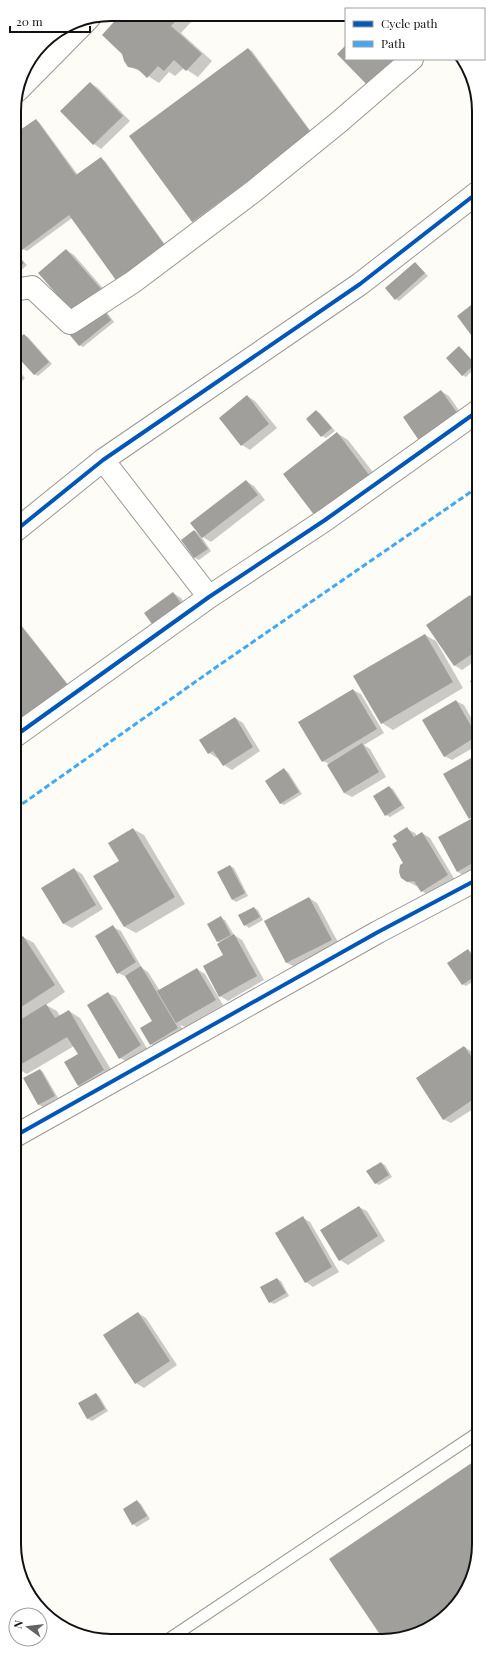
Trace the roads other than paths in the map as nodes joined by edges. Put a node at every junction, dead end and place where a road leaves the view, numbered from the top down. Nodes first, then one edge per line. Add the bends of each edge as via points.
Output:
1 (80, 27) edge
2 (411, 60) edge
3 (28, 78) edge
4 (472, 197) edge
5 (21, 289) edge
6 (472, 415) edge
7 (103, 460) junction
8 (21, 526) edge
9 (209, 597) junction
10 (21, 732) edge
11 (472, 882) edge
12 (21, 1133) edge
13 (472, 1437) edge
14 (176, 1634) edge

1 - 3 street
2 - 5 street via 254,191 133,282 70,323 32,287
4 - 7 street via 360,284
6 - 9 street via 325,520
7 - 8 street
7 - 9 street
9 - 10 street
11 - 12 street via 302,974
13 - 14 lane

